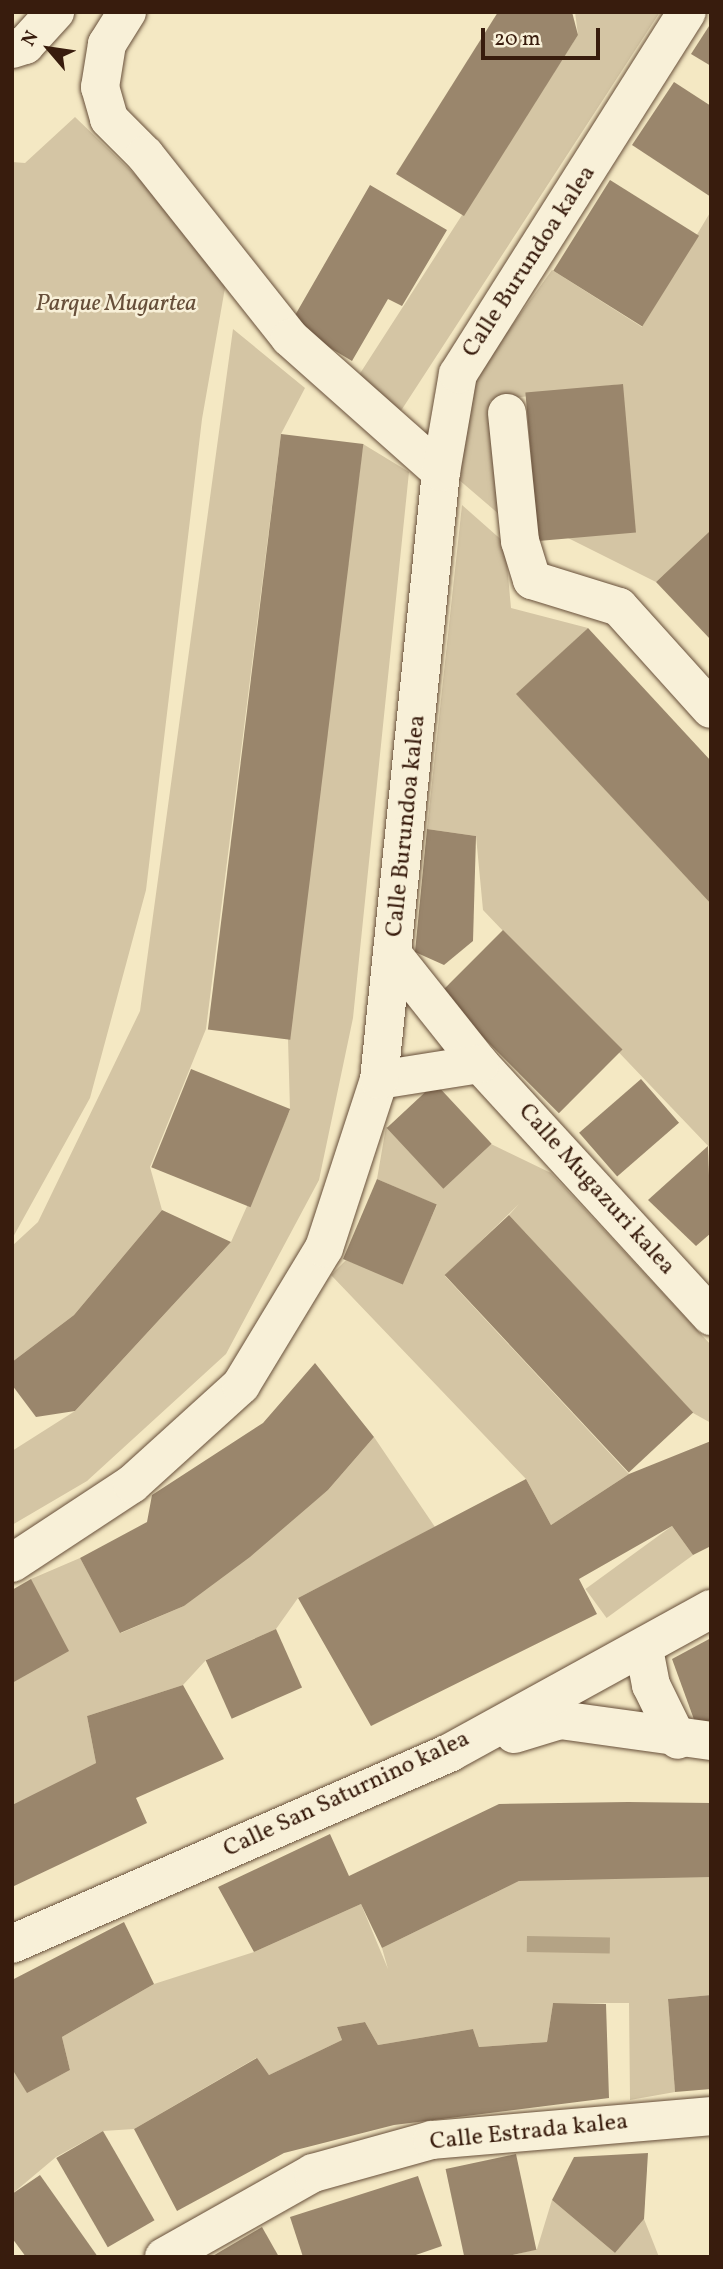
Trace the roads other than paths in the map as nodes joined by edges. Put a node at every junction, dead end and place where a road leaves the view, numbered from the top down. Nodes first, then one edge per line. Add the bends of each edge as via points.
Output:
1 (55, 12) edge
2 (127, 12) edge
3 (687, 12) edge
4 (12, 49) edge
5 (507, 414) dead end
6 (441, 472) junction
7 (711, 709) edge
8 (394, 956) junction
9 (480, 1064) junction
10 (379, 1080) junction
11 (711, 1316) edge
12 (12, 1563) edge
13 (711, 1609) edge
14 (644, 1649) junction
15 (694, 1740) edge
16 (451, 1752) junction
17 (12, 1944) edge
18 (711, 2116) edge
19 (163, 2257) edge

1 - 4 street via 25,45
2 - 6 street via 107,44 100,87 108,120 153,165 290,338
3 - 6 street, Calle Burundoa kalea via 458,374
5 - 7 street via 516,516 532,580 619,607
6 - 8 street, Calle Burundoa kalea
8 - 9 street, Calle Mugazuri kalea
8 - 10 street, Calle Burundoa kalea
9 - 10 street
9 - 11 street, Calle Mugazuri kalea
10 - 12 street, Calle Burundoa kalea via 324,1248 241,1385 132,1484
13 - 14 street, Calle San Saturnino kalea
14 - 15 street via 651,1685
14 - 16 street, Calle San Saturnino kalea
15 - 16 street via 561,1720
16 - 17 street, Calle San Saturnino kalea
18 - 19 street, Calle Estrada kalea via 432,2140 313,2174

